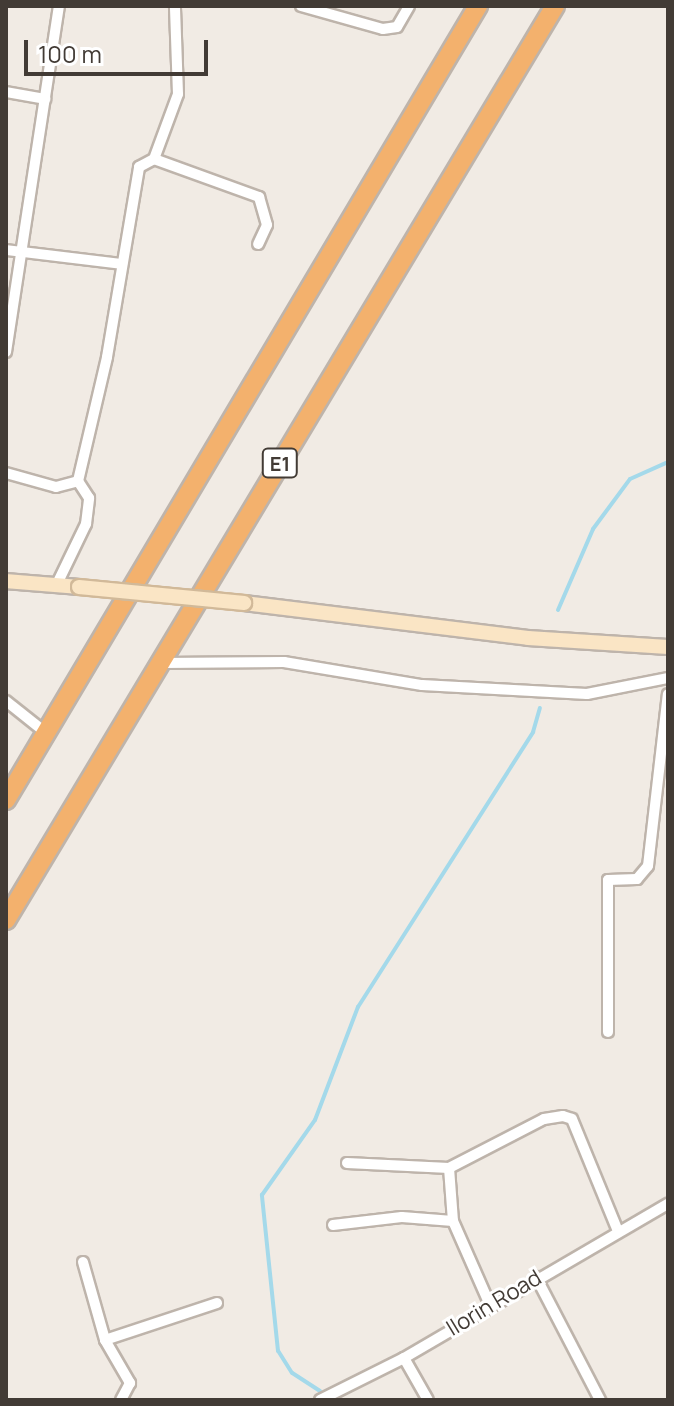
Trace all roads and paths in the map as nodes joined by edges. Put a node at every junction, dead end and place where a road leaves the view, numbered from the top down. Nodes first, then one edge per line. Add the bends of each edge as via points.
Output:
1 (59, 6) edge
2 (175, 6) edge
3 (301, 6) edge
4 (409, 6) edge
5 (478, 6) edge
6 (555, 6) edge
7 (6, 92) edge
8 (45, 99) junction
9 (154, 159) junction
10 (258, 244) dead end
11 (6, 250) edge
12 (20, 252) junction
13 (122, 264) junction
14 (6, 352) edge
15 (6, 473) edge
16 (78, 481) junction
17 (6, 581) edge
18 (57, 584) junction
19 (668, 647) edge
20 (162, 663) junction
21 (668, 678) edge
22 (668, 694) edge
23 (6, 701) edge
24 (45, 732) junction
25 (6, 800) edge
26 (6, 920) edge
27 (608, 1032) dead end
28 (347, 1163) dead end
29 (449, 1168) junction
30 (667, 1208) edge
31 (453, 1221) junction
32 (333, 1225) dead end
33 (618, 1231) junction
34 (83, 1262) dead end
35 (536, 1277) junction
36 (217, 1303) dead end
37 (490, 1305) junction
38 (105, 1340) junction
39 (404, 1358) junction
40 (121, 1400) edge
41 (320, 1400) edge
42 (428, 1400) edge
43 (600, 1400) edge

1 - 8 street
2 - 9 street via 178,94
3 - 4 street via 383,29 397,27
5 - 24 highway
6 - 20 highway, E1
7 - 8 street
8 - 12 street
9 - 10 street via 259,197 267,225
9 - 13 street via 139,167
11 - 12 street
12 - 13 street
12 - 14 street
13 - 16 street
15 - 16 street via 56,487
16 - 18 street via 89,498 86,524
17 - 18 main road
18 - 19 main road, bridge via 528,638
20 - 21 street via 284,662 422,685 587,694
20 - 26 highway, E1
22 - 27 street via 648,866 637,879 608,880
23 - 24 street
24 - 25 highway
28 - 29 street
29 - 31 street
29 - 33 street via 544,1119 572,1119
30 - 33 street, Ilorin Road
31 - 32 street via 402,1217
31 - 37 street
33 - 35 street, Ilorin Road
34 - 38 street
35 - 37 street, Ilorin Road
35 - 43 street
36 - 38 street
37 - 39 street, Ilorin Road
38 - 40 street via 130,1383
39 - 41 street, Ilorin Road
39 - 42 street

